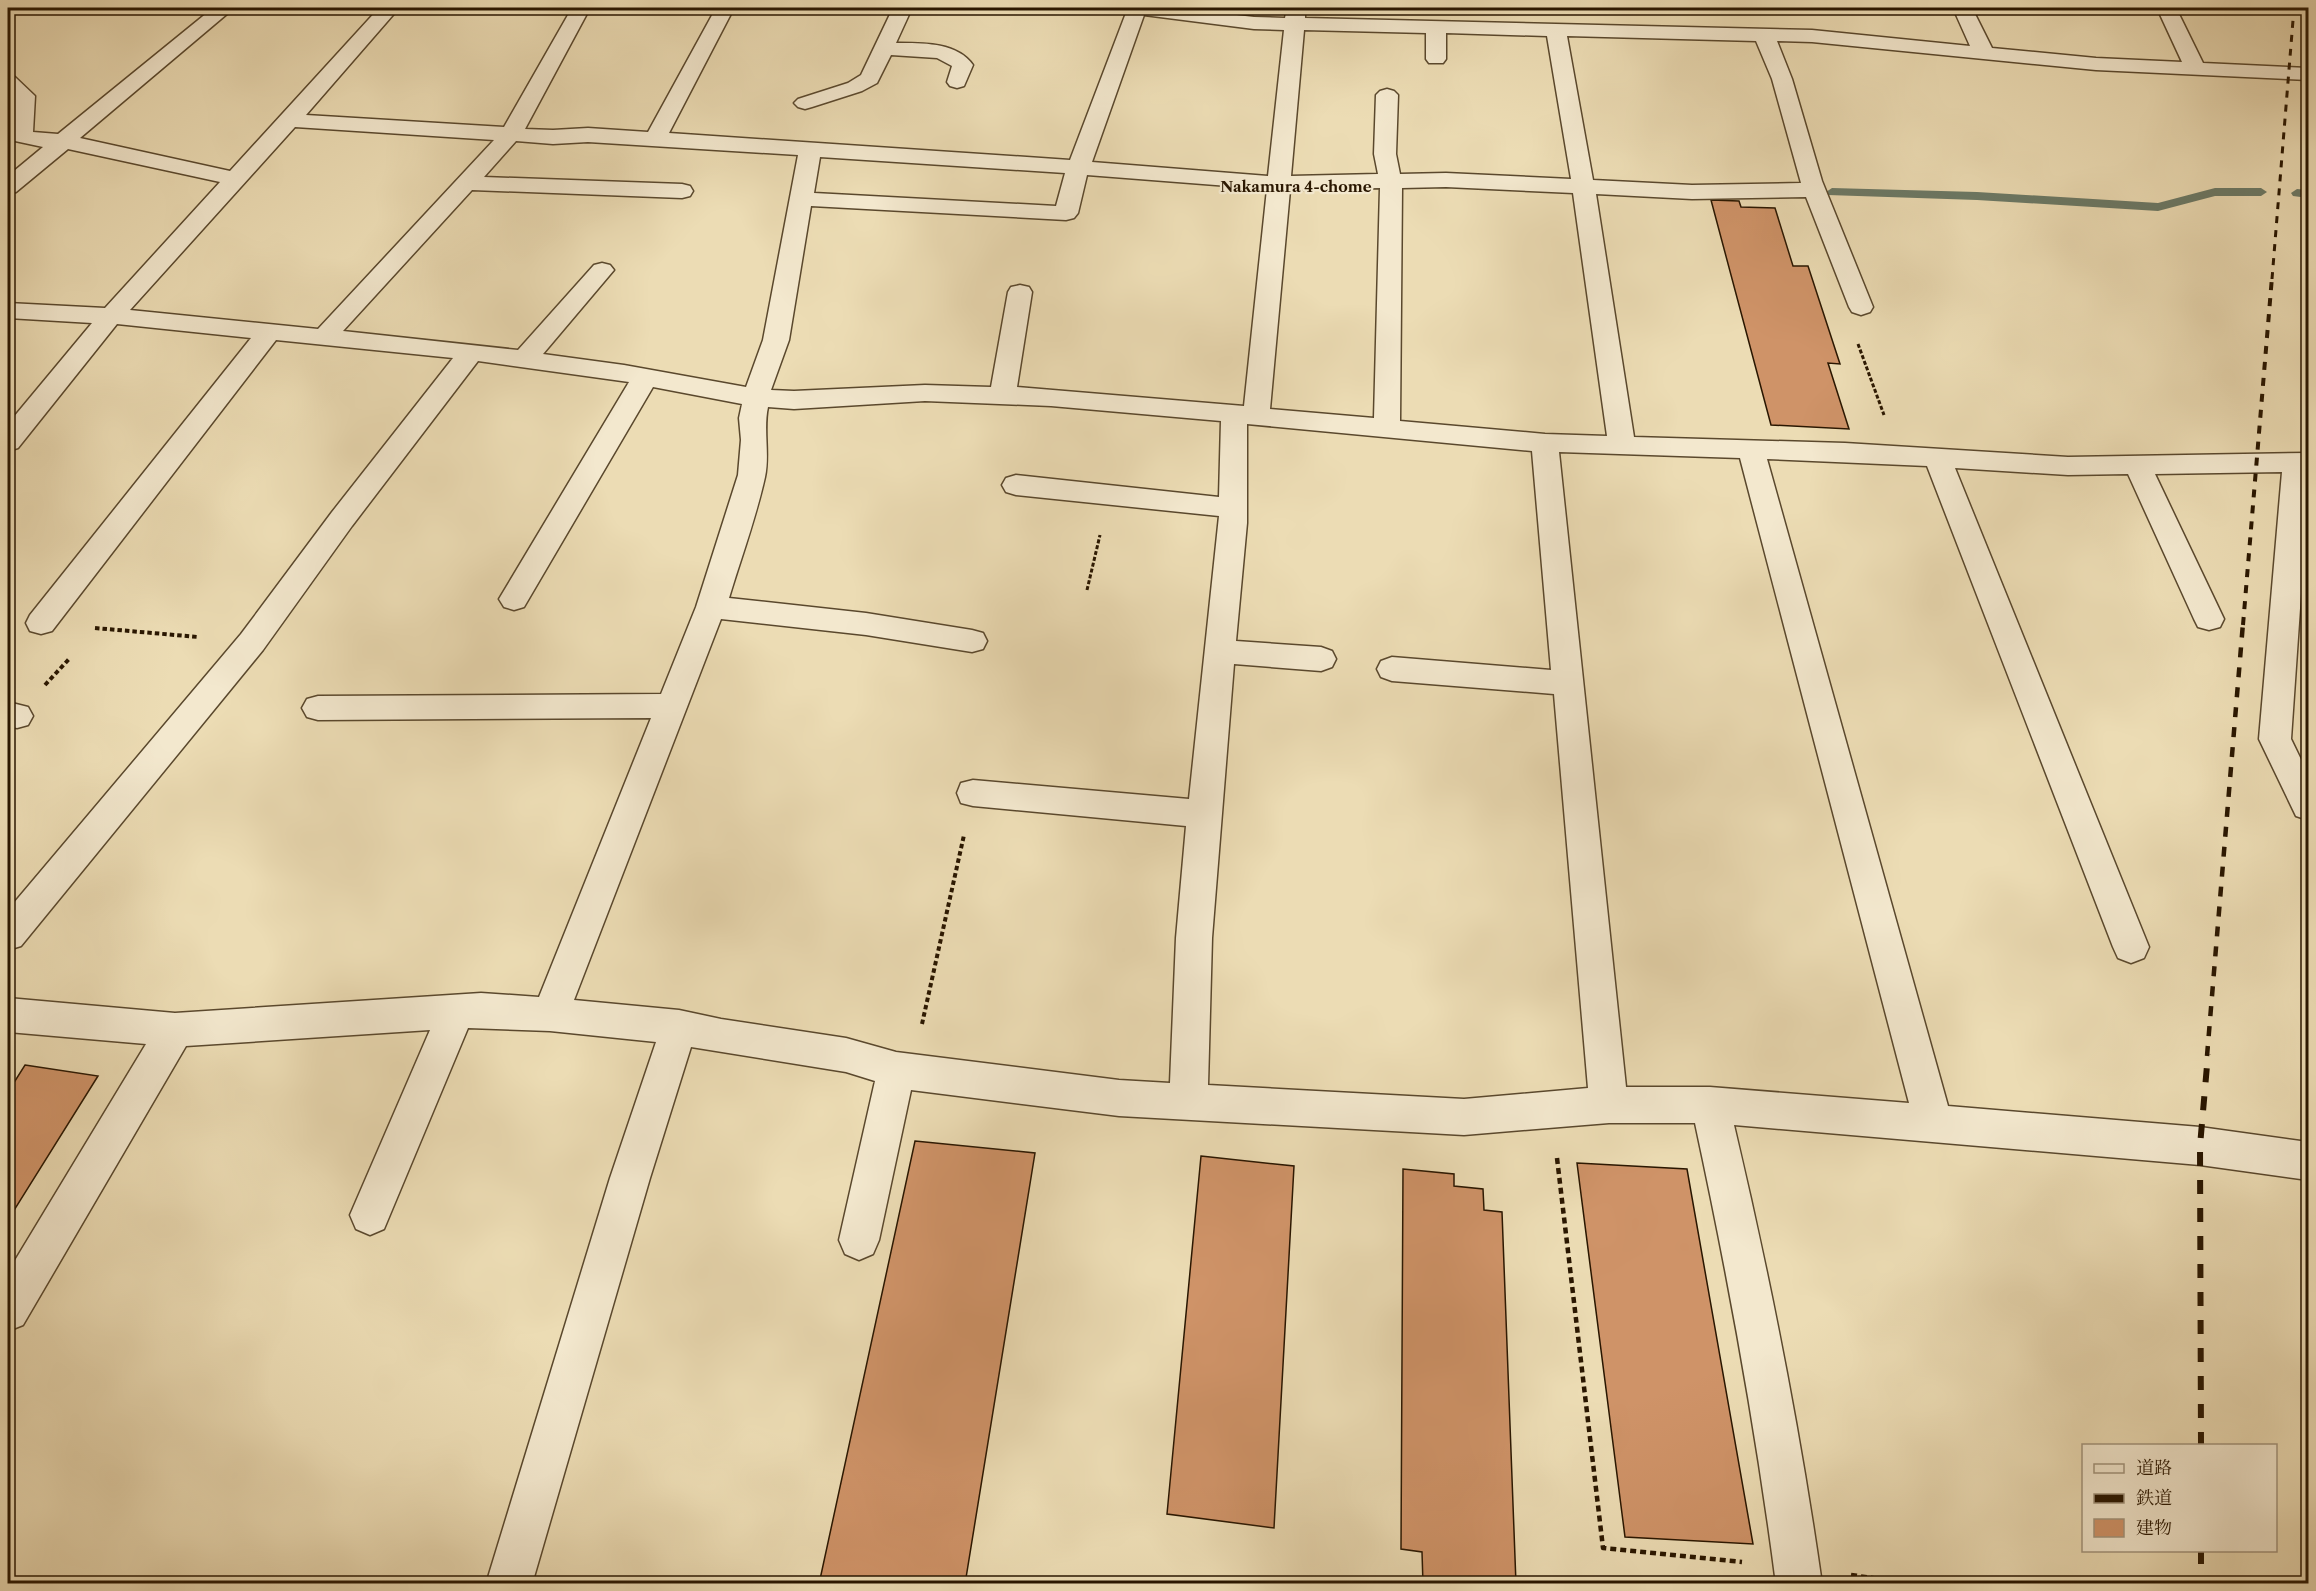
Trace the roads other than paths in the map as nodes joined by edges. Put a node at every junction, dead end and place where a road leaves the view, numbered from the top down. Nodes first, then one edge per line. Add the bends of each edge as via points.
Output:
1 (224, 8) edge
2 (389, 8) edge
3 (581, 8) edge
4 (725, 8) edge
5 (902, 8) edge
6 (1131, 8) edge
7 (1137, 8) edge
8 (1963, 8) edge
9 (2167, 8) edge
10 (1295, 16) edge
11 (1398, 17) edge
12 (1436, 27) junction
13 (1556, 31) junction
14 (1764, 35) junction
15 (883, 48) junction
16 (1984, 53) junction
17 (1436, 59) dead end
18 (2196, 69) junction
19 (2308, 74) edge
20 (8, 81) edge
21 (957, 82) dead end
22 (1387, 95) dead end
23 (805, 103) dead end
24 (289, 120) junction
25 (511, 134) junction
26 (655, 139) junction
27 (63, 141) junction
28 (810, 150) junction
29 (1078, 167) junction
30 (235, 179) junction
31 (1391, 182) junction
32 (465, 183) junction
33 (1278, 183) junction
34 (1583, 185) junction
35 (8, 187) edge
36 (1814, 190) junction
37 (682, 191) dead end
38 (801, 199) junction
39 (602, 270) dead end
40 (1020, 292) dead end
41 (1861, 307) road end
42 (8, 310) edge
43 (110, 316) junction
44 (269, 332) junction
45 (324, 338) junction
46 (471, 352) junction
47 (525, 359) junction
48 (645, 378) junction
49 (1003, 395) junction
50 (757, 398) junction
51 (1245, 415) junction
52 (1387, 428) junction
53 (8, 442) edge
54 (1545, 443) junction
55 (1622, 445) junction
56 (1751, 449) junction
57 (1937, 458) junction
58 (2303, 462) edge
59 (2137, 464) junction
60 (1016, 485) dead end
61 (1233, 508) junction
62 (514, 599) dead end
63 (711, 607) junction
64 (2209, 619) dead end
65 (41, 623) road end
66 (972, 641) dead end
67 (1221, 651) junction
68 (1321, 659) dead end
69 (1392, 669) dead end
70 (1568, 682) junction
71 (672, 706) junction
72 (318, 708) dead end
73 (974, 792) road end
74 (2308, 806) edge
75 (1204, 814) junction
76 (8, 935) edge
77 (2131, 947) dead end
78 (456, 1012) junction
79 (550, 1014) junction
80 (8, 1015) edge
81 (679, 1027) junction
82 (175, 1030) junction
83 (903, 1071) junction
84 (1188, 1102) junction
85 (1609, 1105) junction
86 (1710, 1105) junction
87 (1934, 1124) junction
88 (2308, 1161) edge
89 (370, 1215) dead end
90 (859, 1240) dead end
91 (8, 1310) edge
92 (1798, 1575) edge
93 (509, 1584) edge

1 - 27 street
2 - 24 street
3 - 25 street
4 - 26 street
5 - 15 street
6 - 7 street
7 - 10 street via 1254,23
7 - 29 street
8 - 16 street
9 - 18 street
10 - 11 street
10 - 33 street
11 - 12 street
12 - 13 street
12 - 17 street
13 - 14 street via 1620,24 1704,25
13 - 34 street
14 - 16 street
14 - 36 street via 1782,79
15 - 21 street via 949,53 963,65
15 - 23 street via 870,79
16 - 18 street
18 - 19 street
20 - 27 street via 24,96 23,136
22 - 31 street via 1385,154
24 - 25 street
24 - 30 street
25 - 26 street
25 - 32 street
26 - 28 street
27 - 30 street
27 - 35 street
28 - 29 street
28 - 38 street
29 - 33 street
29 - 38 street via 1066,213
30 - 43 street
31 - 33 street
31 - 34 street
31 - 52 street
32 - 37 street
32 - 45 street
33 - 51 street
34 - 36 street via 1692,192
34 - 55 street
36 - 41 street
38 - 50 street via 776,340
39 - 47 street
40 - 49 street
42 - 43 street
43 - 44 street
43 - 53 street
44 - 45 street
44 - 65 street
45 - 46 street
46 - 47 street
46 - 76 street via 252,642
47 - 48 street
48 - 50 street
48 - 62 street
49 - 50 street
49 - 51 street
50 - 63 street via 752,418 752,475
51 - 52 street
51 - 61 street
52 - 54 street
54 - 55 street
54 - 70 street
55 - 56 street
56 - 57 street
56 - 87 street
57 - 59 street via 2068,466
57 - 77 street
58 - 59 street
58 - 74 street via 2275,739
59 - 64 street
60 - 61 street
61 - 67 street
63 - 66 street via 866,624
63 - 71 street
67 - 68 street
67 - 75 street
69 - 70 street
70 - 85 street
71 - 72 street
71 - 79 street
73 - 75 street
75 - 84 street via 1194,938
78 - 79 street
78 - 82 street
78 - 89 street
79 - 81 street
80 - 82 street
81 - 83 street via 846,1055
81 - 93 street
82 - 91 street
83 - 84 street via 1119,1098
83 - 90 street
84 - 85 street via 1464,1117
85 - 86 street
86 - 87 street
86 - 92 street via 1787,1489
87 - 88 street via 2200,1146

